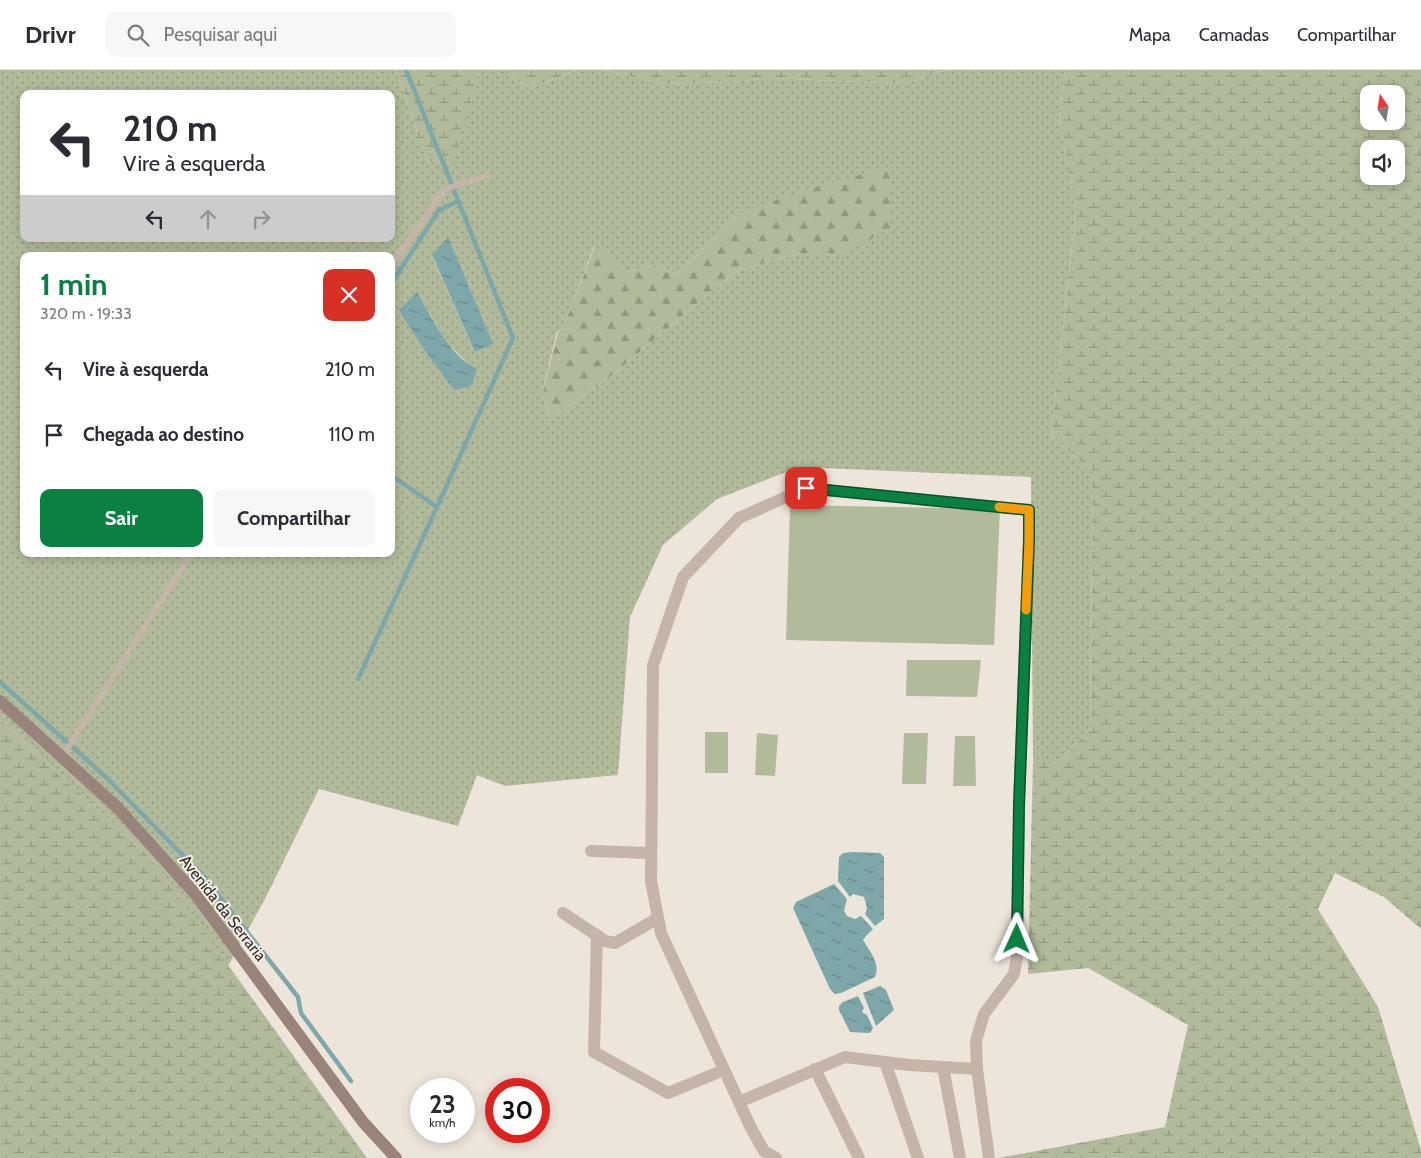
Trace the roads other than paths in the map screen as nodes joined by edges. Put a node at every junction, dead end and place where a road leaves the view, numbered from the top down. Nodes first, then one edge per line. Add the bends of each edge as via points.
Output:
1 (486, 176) dead end
2 (395, 260) edge
3 (189, 557) edge
4 (0, 701) edge
5 (62, 757) junction
6 (591, 851) dead end
7 (651, 852) junction
8 (563, 913) dead end
9 (658, 918) junction
10 (597, 935) junction
11 (886, 1062) junction
12 (943, 1067) junction
13 (815, 1069) junction
14 (977, 1069) junction
15 (724, 1070) junction
16 (739, 1102) junction
17 (396, 1158) edge
18 (776, 1158) edge
19 (859, 1158) edge
20 (918, 1158) edge
21 (960, 1158) edge
22 (989, 1158) edge

1 - 2 lane via 445,189
3 - 5 lane
4 - 5 main road, Avenida da Serraria
5 - 17 main road, Avenida da Serraria via 117,807 196,895 363,1122
6 - 7 street
7 - 9 street via 651,881
7 - 14 street via 653,665 683,577 739,518 806,488 1029,510 1017,958 1014,974 984,1014 976,1041
8 - 10 street
9 - 10 street via 615,943
9 - 15 street via 661,933
10 - 15 street via 594,1052 668,1093
11 - 12 street
11 - 13 street via 845,1058
11 - 20 street
12 - 14 street
12 - 21 street
13 - 16 street
13 - 19 street
14 - 22 street
15 - 16 street
16 - 18 street via 764,1151

